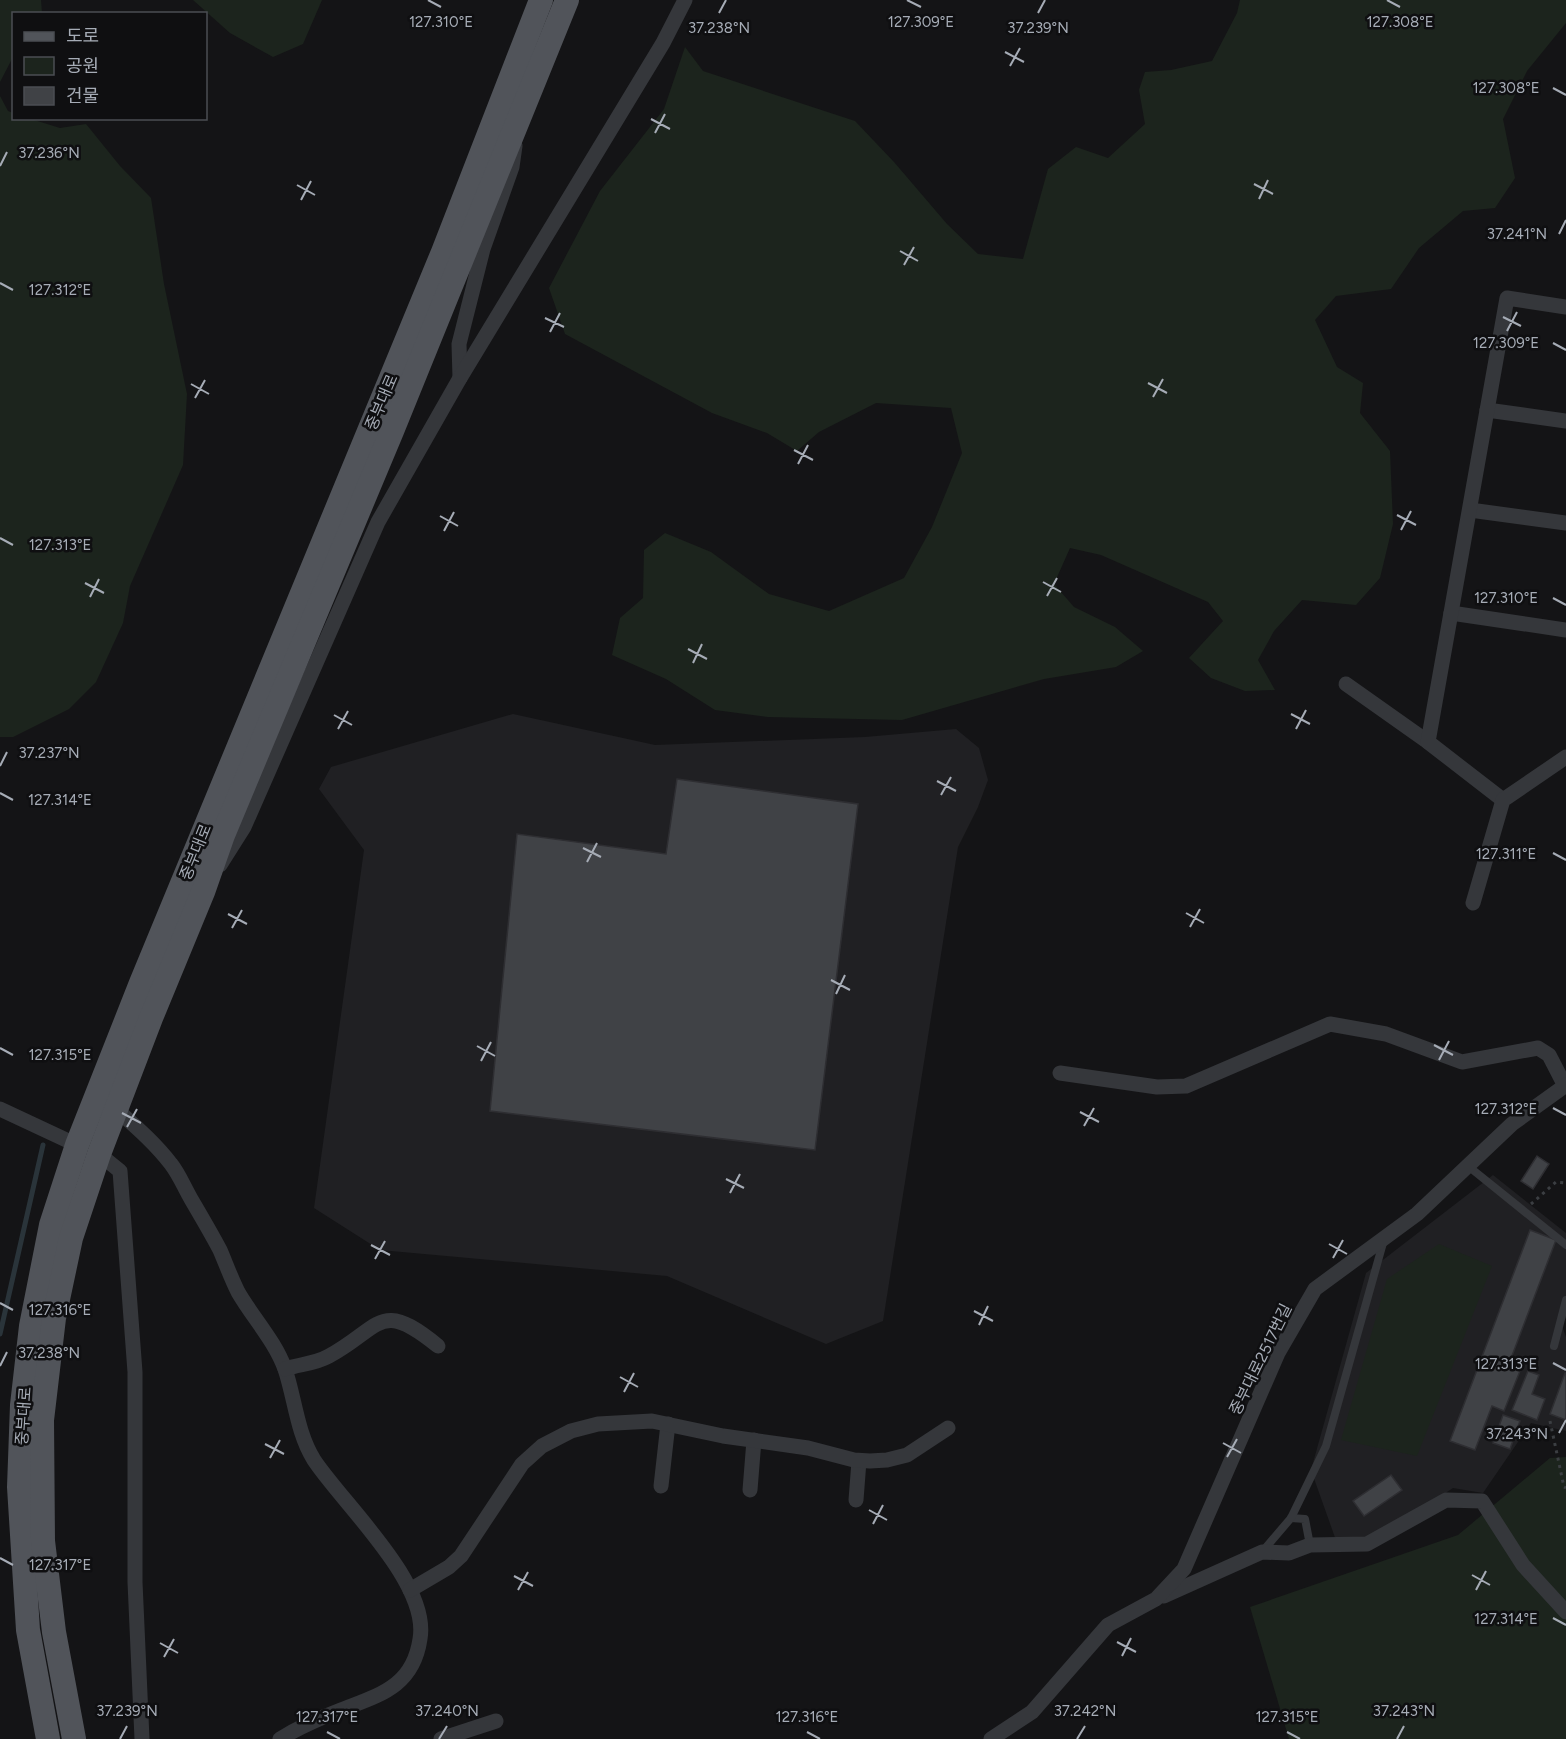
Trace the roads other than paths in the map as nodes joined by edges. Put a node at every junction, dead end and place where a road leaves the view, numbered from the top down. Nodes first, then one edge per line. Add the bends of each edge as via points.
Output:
1 (541, 0) edge
2 (567, 0) edge
3 (685, 0) edge
4 (518, 122) junction
5 (1566, 307) edge
6 (460, 378) junction
7 (1488, 410) junction
8 (1566, 421) edge
9 (1470, 510) junction
10 (1566, 523) edge
11 (1451, 613) junction
12 (1566, 630) edge
13 (1346, 684) dead end
14 (1428, 742) junction
15 (1566, 757) edge
16 (1503, 800) junction
17 (203, 892) junction
18 (1473, 903) dead end
19 (1060, 1073) dead end
20 (1566, 1085) edge
21 (0, 1109) edge
22 (116, 1109) junction
23 (76, 1145) junction
24 (99, 1154) junction
25 (1468, 1166) junction
26 (1384, 1238) junction
27 (1566, 1245) edge
28 (1566, 1300) edge
29 (438, 1346) dead end
30 (1554, 1346) dead end
31 (285, 1369) junction
32 (668, 1424) junction
33 (948, 1428) dead end
34 (754, 1440) junction
35 (859, 1461) junction
36 (661, 1486) dead end
37 (750, 1490) dead end
38 (856, 1500) dead end
39 (1291, 1518) junction
40 (1310, 1545) junction
41 (1262, 1552) junction
42 (410, 1590) junction
43 (1156, 1599) junction
44 (1566, 1612) edge
45 (496, 1721) dead end
46 (48, 1739) edge
47 (74, 1739) edge
48 (142, 1739) edge
49 (280, 1739) edge
50 (441, 1739) edge
51 (991, 1739) edge

1 - 23 main road, 중부대로 via 443,252
2 - 4 main road, 중부대로
3 - 6 street via 663,43
4 - 6 street via 512,167 483,249 459,344
4 - 17 main road, 중부대로 via 223,835
5 - 7 street via 1507,298
6 - 17 street via 378,522 244,827
7 - 8 street
7 - 9 street
9 - 10 street
9 - 11 street
11 - 12 street
11 - 14 street
13 - 14 street
14 - 16 street
15 - 16 street
16 - 18 street
17 - 22 main road, 중부대로
19 - 20 street via 1157,1087 1186,1086 1330,1024 1386,1034 1461,1062 1538,1048 1550,1055
20 - 25 street, 중부대로2517번길 via 1512,1124
21 - 23 street
22 - 24 main road, 중부대로
22 - 31 street via 172,1165
23 - 46 main road, 중부대로 via 51,1225 31,1326 22,1404 19,1487 28,1630
24 - 47 main road, 중부대로 via 69,1250 54,1318 42,1420 44,1540 54,1632
24 - 48 street via 120,1171 133,1336 135,1582
25 - 26 street, 중부대로2517번길 via 1417,1214
25 - 27 lane
26 - 39 lane via 1326,1446
26 - 43 street, 중부대로2517번길 via 1315,1289 1278,1353 1184,1569
28 - 30 lane
29 - 31 street via 405,1322 386,1320 314,1364
31 - 42 street via 296,1414 313,1457 360,1516
32 - 34 street
32 - 36 street
32 - 42 street via 598,1424 571,1431 542,1446 522,1464 461,1556
33 - 35 street via 907,1455
34 - 35 street
34 - 37 street
35 - 38 street
39 - 40 lane via 1305,1520
39 - 41 lane
40 - 41 street via 1289,1553
40 - 44 street via 1367,1544 1446,1500 1482,1501 1523,1565
41 - 43 street
42 - 49 street via 421,1623 421,1639 408,1670 396,1685
43 - 51 street, 중부대로2517번길 via 1108,1625 1032,1712
45 - 50 street

